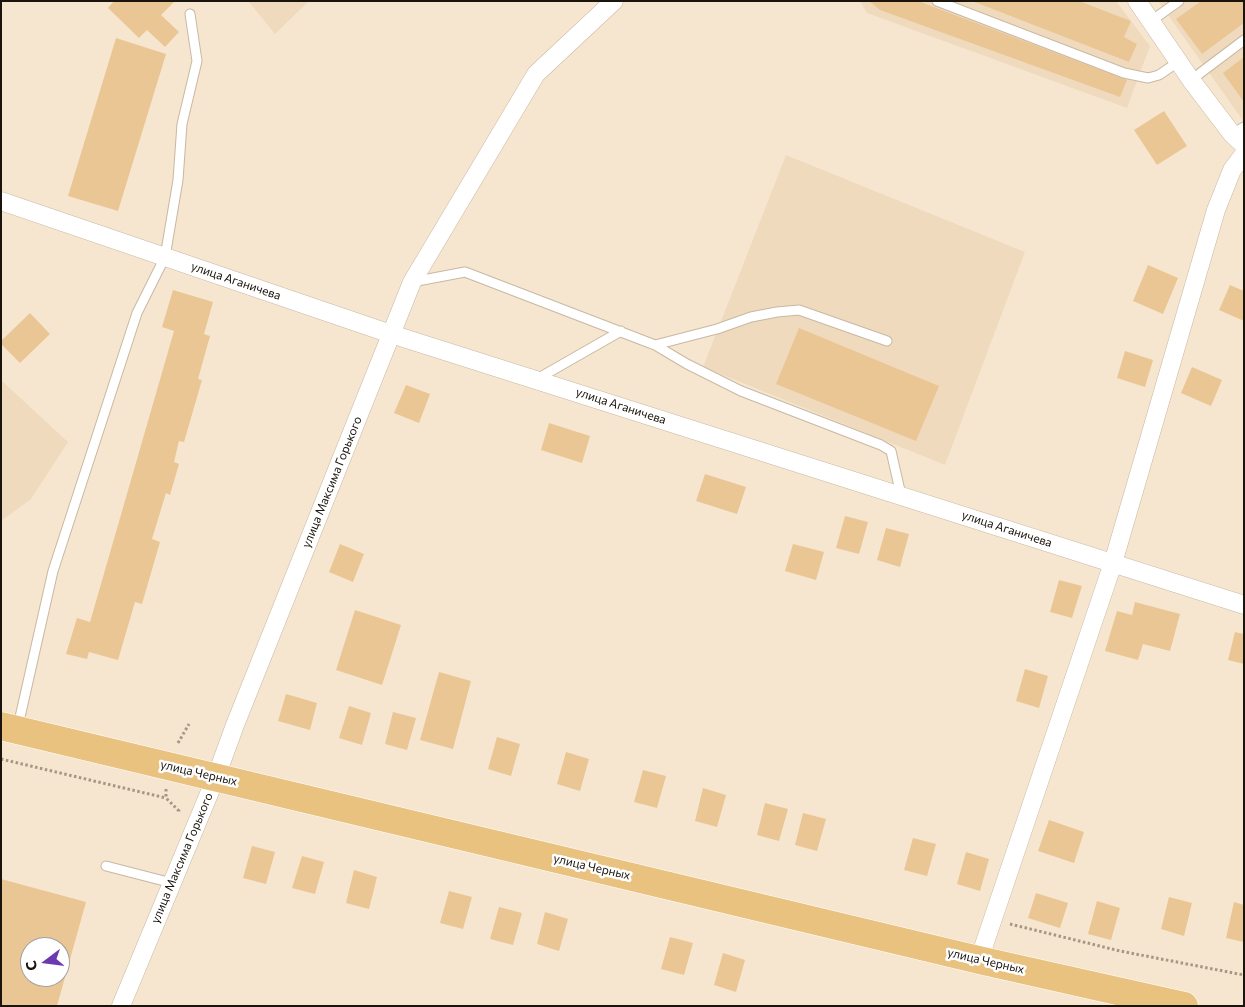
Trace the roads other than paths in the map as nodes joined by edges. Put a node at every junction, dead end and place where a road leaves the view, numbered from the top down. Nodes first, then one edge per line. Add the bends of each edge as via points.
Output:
1 (614, 1) edge
2 (937, 1) edge
3 (1137, 1) edge
4 (1179, 1) edge
5 (190, 14) dead end
6 (1151, 21) junction
7 (1244, 40) edge
8 (1178, 62) junction
9 (1191, 80) junction
10 (1240, 135) edge
11 (1244, 154) edge
12 (1, 201) edge
13 (166, 257) junction
14 (412, 282) junction
15 (621, 331) junction
16 (391, 334) junction
17 (887, 342) dead end
18 (655, 345) junction
19 (536, 379) junction
20 (901, 495) junction
21 (1113, 562) junction
22 (1244, 604) edge
23 (9, 728) edge
24 (216, 777) junction
25 (106, 866) dead end
26 (172, 883) junction
27 (979, 960) junction
28 (121, 1006) edge
29 (1184, 1006) edge

1 - 14 street, улица Максима Горького via 536,74
2 - 8 lane via 1124,73 1148,78 1159,75
3 - 6 street
4 - 6 lane
5 - 13 lane via 197,61 182,124 178,180
6 - 8 street
7 - 9 lane
8 - 9 street
9 - 10 street
11 - 21 street via 1232,170 1216,210
12 - 13 street, улица Аганичева
13 - 16 street, улица Аганичева
13 - 23 lane via 137,313 53,571
14 - 15 lane via 466,272
14 - 16 street, улица Максима Горького
15 - 18 lane
15 - 19 lane
16 - 19 street, улица Аганичева
16 - 24 street, улица Максима Горького
17 - 18 lane via 799,310 752,317
18 - 20 lane via 741,391 891,451
19 - 20 street, улица Аганичева
20 - 21 street, улица Аганичева
21 - 22 street, улица Аганичева
21 - 27 street
23 - 24 main road, улица Черных
24 - 26 street, улица Максима Горького
24 - 27 main road, улица Черных
25 - 26 lane
26 - 28 street, улица Максима Горького
27 - 29 main road, улица Черных

